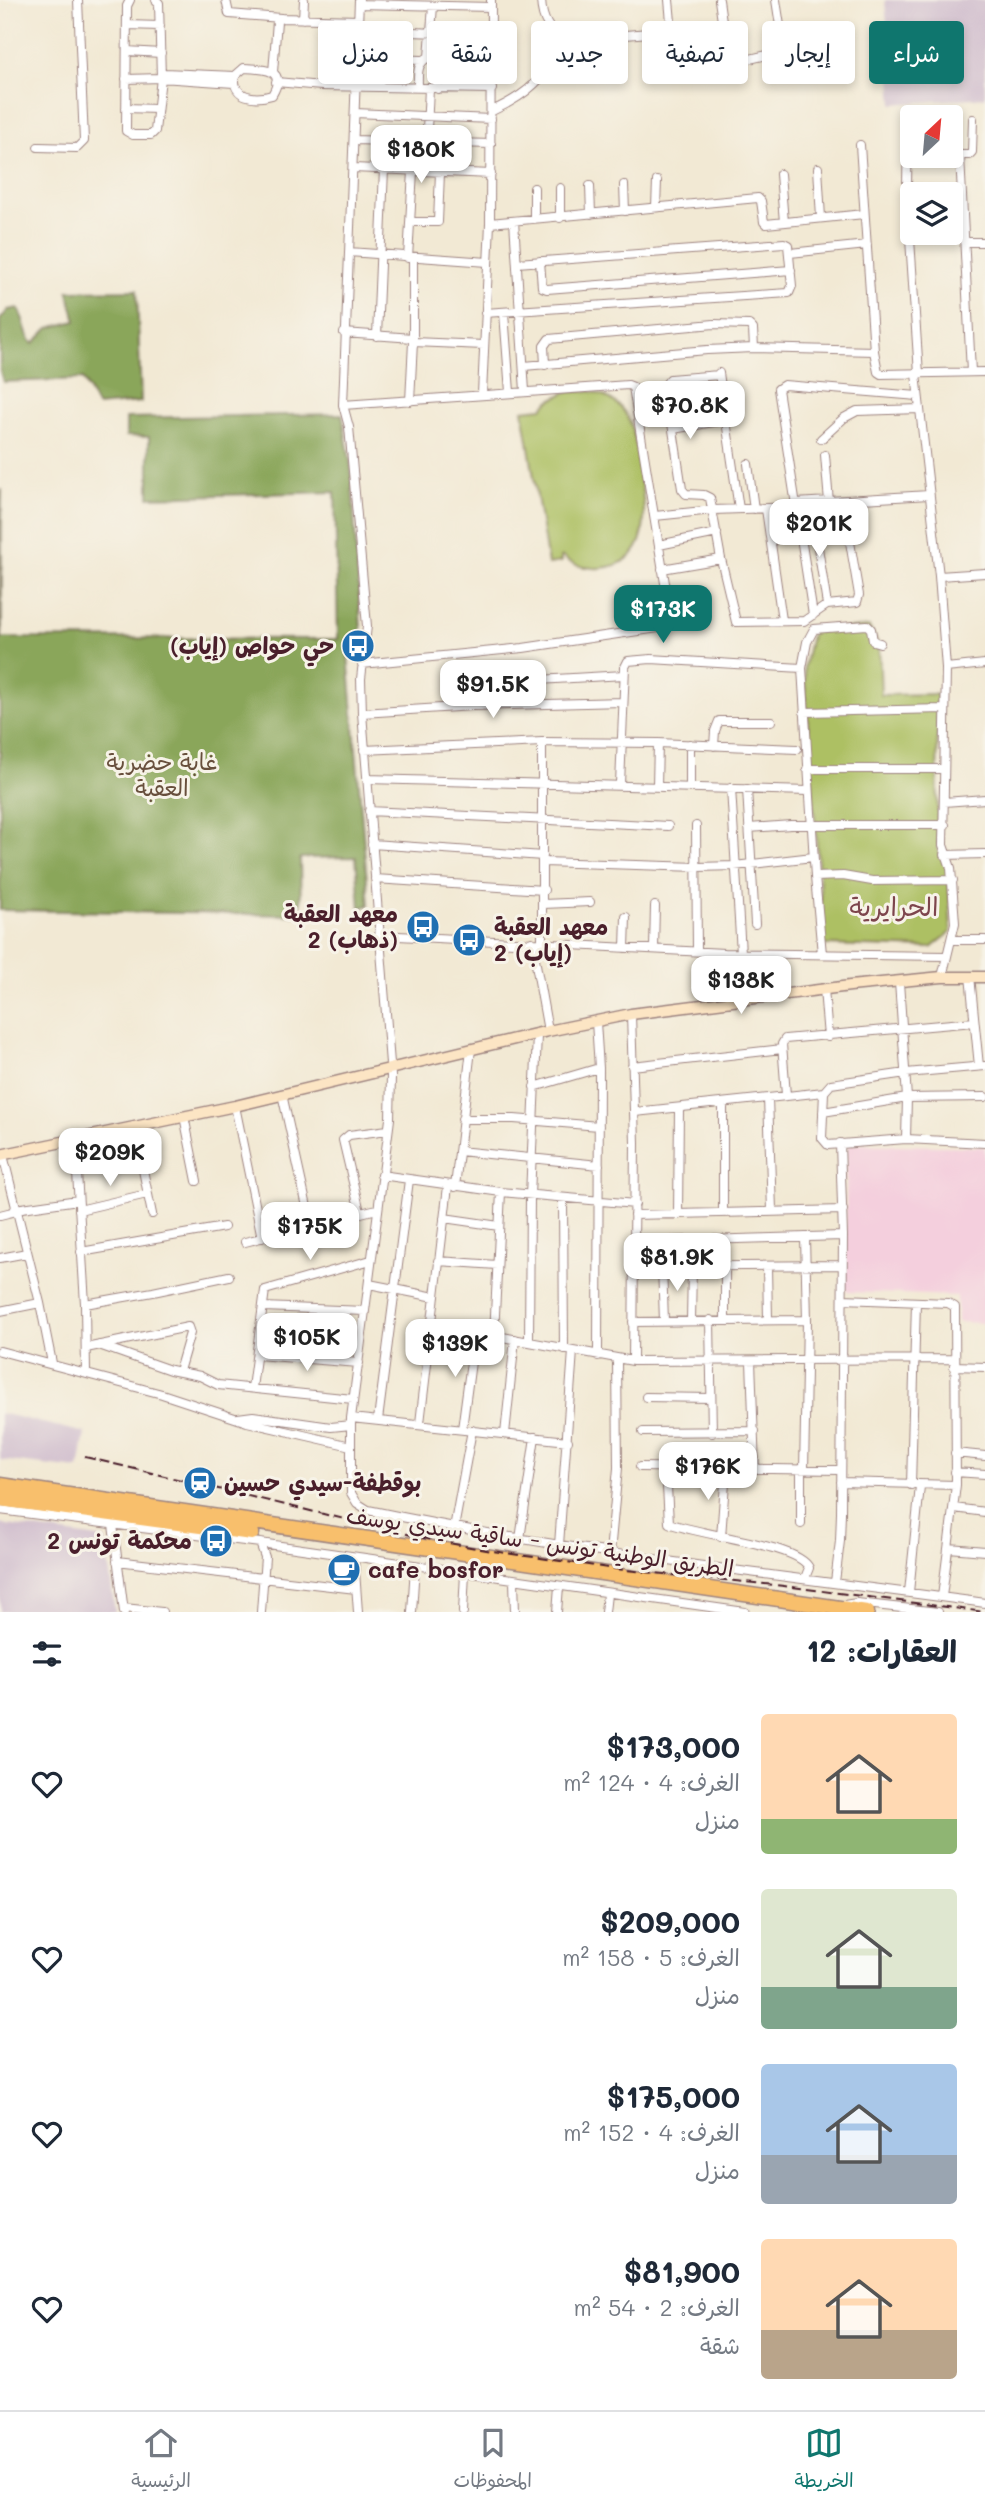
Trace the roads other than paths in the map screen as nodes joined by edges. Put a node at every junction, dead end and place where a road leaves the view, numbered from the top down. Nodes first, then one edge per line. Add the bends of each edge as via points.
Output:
1 (78, 0) edge
2 (130, 0) edge
3 (156, 0) edge
4 (226, 0) edge
5 (304, 0) edge
6 (541, 0) edge
7 (669, 0) edge
8 (719, 0) edge
9 (776, 0) edge
10 (359, 2) edge
11 (451, 3) edge
12 (491, 4) edge
13 (433, 6) junction
14 (281, 18) junction
15 (303, 19) junction
16 (325, 19) junction
17 (359, 20) joint
18 (432, 21) edge
19 (545, 21) edge
20 (670, 21) edge
21 (722, 21) edge
22 (127, 25) junction
23 (160, 26) junction
24 (127, 51) junction
25 (160, 53) junction
26 (748, 59) edge
27 (427, 61) edge
28 (274, 72) junction
29 (161, 76) junction
30 (126, 79) junction
31 (234, 79) junction
32 (276, 82) junction
33 (356, 84) edge
34 (433, 84) edge
35 (492, 84) edge
36 (535, 84) edge
37 (322, 86) junction
38 (356, 87) junction
39 (418, 87) junction
40 (434, 88) junction
41 (492, 89) junction
42 (126, 108) junction
43 (157, 109) junction
44 (355, 113) junction
45 (491, 115) junction
46 (428, 117) junction
47 (973, 119) dead end
48 (354, 140) junction
49 (427, 143) junction
50 (491, 144) junction
51 (860, 145) dead end
52 (38, 147) dead end
53 (963, 156) edge
54 (353, 168) junction
55 (818, 168) dead end
56 (384, 169) junction
57 (413, 171) junction
58 (425, 171) junction
59 (440, 172) junction
60 (491, 174) junction
61 (780, 174) dead end
62 (657, 181) dead end
63 (624, 185) dead end
64 (590, 186) dead end
65 (534, 188) dead end
66 (560, 188) dead end
67 (656, 207) junction
68 (625, 211) junction
69 (592, 214) junction
70 (864, 214) junction
71 (560, 218) junction
72 (821, 218) junction
73 (534, 219) junction
74 (514, 221) junction
75 (410, 222) junction
76 (783, 222) junction
77 (490, 223) junction
78 (963, 228) edge
79 (964, 242) junction
80 (985, 242) edge
81 (867, 245) junction
82 (911, 245) edge
83 (349, 253) junction
84 (790, 253) junction
85 (381, 255) junction
86 (410, 258) junction
87 (540, 261) junction
88 (488, 262) junction
89 (517, 263) junction
90 (791, 270) junction
91 (520, 311) junction
92 (485, 313) junction
93 (504, 313) junction
94 (344, 333) junction
95 (377, 336) junction
96 (413, 340) junction
97 (484, 345) junction
98 (754, 348) junction
99 (874, 351) junction
100 (545, 365) junction
101 (524, 366) junction
102 (971, 372) junction
103 (985, 372) edge
104 (917, 374) junction
105 (525, 391) junction
106 (510, 392) junction
107 (482, 394) junction
108 (918, 396) junction
109 (410, 401) junction
110 (343, 405) junction
111 (920, 409) junction
112 (726, 420) junction
113 (673, 429) junction
114 (821, 439) dead end
115 (825, 455) dead end
116 (748, 464) dead end
117 (929, 495) junction
118 (843, 500) junction
119 (829, 502) junction
120 (811, 503) junction
121 (797, 505) junction
122 (739, 509) junction
123 (754, 509) junction
124 (766, 509) junction
125 (713, 510) junction
126 (656, 516) junction
127 (717, 533) junction
128 (659, 545) junction
129 (721, 559) junction
130 (662, 569) junction
131 (985, 573) edge
132 (939, 576) junction
133 (827, 605) junction
134 (813, 615) junction
135 (782, 620) junction
136 (880, 643) dead end
137 (362, 664) junction
138 (985, 664) edge
139 (802, 668) junction
140 (946, 668) junction
141 (624, 675) junction
142 (623, 702) junction
143 (481, 706) junction
144 (945, 709) junction
145 (804, 712) junction
146 (362, 713) junction
147 (771, 721) dead end
148 (542, 742) junction
149 (622, 742) junction
150 (658, 743) junction
151 (690, 744) junction
152 (715, 746) junction
153 (797, 749) dead end
154 (364, 750) junction
155 (807, 769) junction
156 (944, 769) junction
157 (367, 779) junction
158 (543, 784) junction
159 (620, 784) junction
160 (657, 786) junction
161 (690, 787) junction
162 (731, 789) junction
163 (747, 789) junction
164 (809, 791) junction
165 (985, 799) edge
166 (944, 802) junction
167 (369, 811) junction
168 (543, 818) junction
169 (812, 825) junction
170 (944, 825) junction
171 (668, 826) dead end
172 (696, 826) dead end
173 (749, 828) junction
174 (372, 845) junction
175 (945, 855) junction
176 (985, 855) edge
177 (813, 857) junction
178 (543, 859) junction
179 (751, 863) junction
180 (734, 866) junction
181 (698, 867) junction
182 (815, 877) junction
183 (375, 880) junction
184 (953, 880) junction
185 (544, 890) junction
186 (590, 902) dead end
187 (543, 904) junction
188 (655, 906) dead end
189 (626, 917) dead end
190 (755, 925) dead end
191 (379, 935) junction
192 (952, 940) junction
193 (985, 940) edge
194 (532, 942) junction
195 (542, 942) junction
196 (625, 948) junction
197 (654, 949) junction
198 (697, 951) junction
199 (741, 953) junction
200 (822, 954) junction
201 (947, 956) junction
202 (970, 976) junction
203 (942, 977) junction
204 (985, 977) edge
205 (899, 982) junction
206 (824, 989) junction
207 (631, 1014) junction
208 (596, 1022) junction
209 (974, 1023) junction
210 (903, 1030) junction
211 (543, 1033) junction
212 (828, 1037) junction
213 (471, 1049) junction
214 (782, 1049) junction
215 (632, 1066) junction
216 (982, 1066) edge
217 (599, 1068) junction
218 (391, 1070) junction
219 (906, 1073) junction
220 (534, 1087) junction
221 (824, 1092) junction
222 (282, 1094) junction
223 (786, 1095) junction
224 (985, 1097) edge
225 (768, 1098) junction
226 (907, 1098) junction
227 (723, 1104) junction
228 (234, 1106) junction
229 (679, 1108) junction
230 (635, 1112) junction
231 (823, 1112) junction
232 (184, 1116) junction
233 (462, 1119) junction
234 (533, 1120) junction
235 (134, 1126) junction
236 (599, 1126) junction
237 (388, 1130) junction
238 (906, 1139) junction
239 (75, 1140) junction
240 (840, 1143) junction
241 (985, 1143) edge
242 (459, 1151) junction
243 (1, 1155) edge
244 (531, 1158) junction
245 (599, 1165) junction
246 (382, 1175) junction
247 (409, 1180) junction
248 (197, 1181) dead end
249 (452, 1186) junction
250 (501, 1192) junction
251 (147, 1194) junction
252 (530, 1196) junction
253 (563, 1199) junction
254 (78, 1200) junction
255 (599, 1203) junction
256 (635, 1204) junction
257 (377, 1209) junction
258 (16, 1210) junction
259 (79, 1210) junction
260 (772, 1210) junction
261 (843, 1210) junction
262 (360, 1212) junction
263 (723, 1213) junction
264 (152, 1214) dead end
265 (0, 1215) edge
266 (634, 1215) junction
267 (678, 1216) junction
268 (444, 1217) junction
269 (311, 1225) junction
270 (499, 1226) junction
271 (224, 1227) dead end
272 (843, 1236) junction
273 (805, 1237) junction
274 (262, 1238) junction
275 (634, 1241) junction
276 (245, 1242) dead end
277 (81, 1252) junction
278 (27, 1253) junction
279 (0, 1258) edge
280 (371, 1260) junction
281 (438, 1261) junction
282 (497, 1265) junction
283 (807, 1265) junction
284 (842, 1265) junction
285 (662, 1266) junction
286 (691, 1266) junction
287 (725, 1266) junction
288 (767, 1266) junction
289 (634, 1268) junction
290 (229, 1276) dead end
291 (369, 1284) junction
292 (397, 1290) junction
293 (435, 1297) junction
294 (843, 1299) junction
295 (916, 1302) junction
296 (40, 1303) junction
297 (85, 1304) junction
298 (263, 1307) junction
299 (0, 1311) edge
300 (365, 1311) junction
301 (768, 1319) junction
302 (710, 1320) junction
303 (724, 1320) junction
304 (807, 1320) junction
305 (664, 1321) junction
306 (691, 1321) junction
307 (633, 1322) junction
308 (432, 1327) junction
309 (475, 1332) junction
310 (494, 1335) junction
311 (515, 1339) junction
312 (529, 1342) junction
313 (99, 1345) junction
314 (86, 1348) junction
315 (564, 1349) junction
316 (0, 1351) edge
317 (573, 1351) junction
318 (257, 1355) junction
319 (598, 1356) junction
320 (914, 1358) junction
321 (617, 1359) junction
322 (807, 1359) junction
323 (843, 1359) junction
324 (633, 1361) junction
325 (712, 1361) junction
326 (751, 1361) junction
327 (954, 1362) junction
328 (52, 1363) junction
329 (359, 1363) junction
330 (985, 1367) edge
331 (179, 1371) junction
332 (86, 1373) junction
333 (252, 1388) junction
334 (646, 1397) dead end
335 (711, 1398) junction
336 (353, 1399) junction
337 (238, 1418) junction
338 (378, 1420) junction
339 (351, 1421) junction
340 (420, 1423) junction
341 (462, 1429) junction
342 (472, 1430) junction
343 (755, 1431) junction
344 (643, 1432) dead end
345 (712, 1433) junction
346 (505, 1434) junction
347 (535, 1437) junction
348 (568, 1441) junction
349 (351, 1446) junction
350 (955, 1453) junction
351 (985, 1456) edge
352 (640, 1467) dead end
353 (666, 1468) junction
354 (726, 1469) junction
355 (755, 1469) junction
356 (803, 1469) junction
357 (840, 1470) junction
358 (955, 1472) junction
359 (985, 1474) edge
360 (841, 1482) junction
361 (0, 1485) edge
362 (915, 1485) junction
363 (956, 1485) junction
364 (0, 1499) edge
365 (954, 1508) junction
366 (0, 1510) edge
367 (985, 1512) edge
368 (801, 1524) dead end
369 (113, 1525) junction
370 (454, 1528) junction
371 (720, 1537) junction
372 (520, 1539) junction
373 (260, 1544) junction
374 (559, 1545) junction
375 (949, 1548) junction
376 (985, 1551) edge
377 (610, 1553) junction
378 (354, 1557) junction
379 (117, 1561) junction
380 (415, 1566) junction
381 (465, 1573) junction
382 (805, 1578) junction
383 (264, 1580) junction
384 (514, 1580) junction
385 (835, 1582) junction
386 (559, 1586) junction
387 (356, 1589) junction
388 (909, 1592) junction
389 (607, 1594) junction
390 (942, 1597) junction
391 (660, 1601) junction
392 (985, 1603) edge
393 (838, 1608) junction
394 (124, 1610) edge
395 (711, 1610) edge
396 (860, 1611) edge
397 (162, 1612) edge
398 (261, 1612) edge
399 (358, 1612) edge
400 (412, 1612) edge
401 (463, 1612) edge
402 (515, 1612) edge
403 (557, 1612) edge
404 (605, 1612) edge
405 (658, 1612) edge
406 (745, 1612) edge
407 (799, 1612) edge
408 (867, 1612) edge
409 (938, 1612) edge

1 - 52 street via 84,141 77,148
2 - 22 street
3 - 23 street
4 - 14 street via 229,14
5 - 15 street
6 - 19 street
7 - 20 street
8 - 21 street
9 - 26 street via 782,50
10 - 13 street
10 - 17 street
11 - 12 street
11 - 13 street
13 - 18 street
14 - 15 street
14 - 28 street via 276,29
15 - 16 street
16 - 17 street
16 - 37 street
22 - 23 street
22 - 24 street
23 - 25 street
24 - 25 street
24 - 30 street
25 - 29 street
27 - 39 street via 419,66
28 - 31 street via 244,68
28 - 32 street
29 - 30 street
29 - 31 street
29 - 43 street
30 - 42 street
31 - 32 street via 243,96 272,95
32 - 37 street
33 - 38 street
34 - 40 street
35 - 41 street
36 - 45 street
37 - 38 street
38 - 39 street
38 - 44 street
39 - 40 street
40 - 41 street
40 - 46 street
41 - 45 street
42 - 43 street
42 - 43 street via 126,131 132,135 153,134
44 - 46 street
44 - 48 street
45 - 46 street
45 - 50 street
46 - 49 street
47 - 53 street via 972,152
48 - 49 street
48 - 54 street
49 - 50 street
49 - 58 street
50 - 60 street
51 - 70 street
54 - 56 street
54 - 83 street
55 - 72 street
56 - 57 street
56 - 85 street
57 - 58 street
57 - 75 street
58 - 59 street
59 - 60 street
59 - 75 street via 438,222
60 - 77 street
61 - 76 street
62 - 67 street
63 - 68 street
64 - 69 street
65 - 73 street
66 - 71 street
67 - 68 street
67 - 76 street via 758,198 765,224
68 - 69 street
69 - 71 street
70 - 72 street
70 - 81 street
71 - 73 street
72 - 76 street
73 - 74 street
74 - 77 street
74 - 89 street
75 - 86 street
77 - 88 street
78 - 79 street
79 - 80 street
79 - 102 street
81 - 84 street
81 - 99 street
82 - 104 street
83 - 85 street
83 - 94 street
84 - 87 street via 784,243
84 - 90 street
85 - 86 street
85 - 95 street
86 - 88 street
86 - 96 street
87 - 89 street
87 - 90 street via 542,287 547,289
88 - 92 street
89 - 91 street
90 - 91 street via 789,293
91 - 93 street
91 - 101 street
92 - 93 street
92 - 97 street
93 - 106 street
94 - 95 street
94 - 110 street
95 - 96 street
96 - 97 street
96 - 109 street
97 - 107 street
98 - 99 street
98 - 100 street
98 - 100 street via 749,325 714,324 549,339 544,346
99 - 104 street via 879,374
100 - 101 street
101 - 105 street
102 - 103 street
102 - 104 street
104 - 108 street
105 - 106 street
105 - 126 street via 633,387
106 - 107 street
107 - 109 street
108 - 111 street
108 - 121 street via 779,387
109 - 110 street
110 - 137 street via 349,427 367,626
111 - 114 street via 857,411
111 - 117 street
112 - 113 street
112 - 113 street via 719,372 667,381
112 - 122 street
113 - 125 street via 683,491 709,496
115 - 119 street
116 - 123 street
117 - 118 street
117 - 132 street
118 - 119 street
118 - 133 street via 859,598
119 - 120 street
120 - 121 street
120 - 133 street
121 - 124 street
121 - 134 street
122 - 123 street
122 - 125 street
123 - 124 street
124 - 135 street
125 - 126 street
125 - 127 street
126 - 128 street
127 - 128 street
127 - 129 street
128 - 130 street
129 - 130 street
129 - 135 street via 736,622
130 - 137 street via 671,620 665,627 523,648
131 - 132 street
132 - 140 street
133 - 134 street
134 - 135 street via 804,621
136 - 139 street via 873,641 867,625 814,629
137 - 146 street
138 - 140 street
139 - 141 street via 651,659 628,661
139 - 145 street
140 - 144 street
141 - 142 street
141 - 143 street via 487,683 481,689
142 - 143 street
142 - 149 street
143 - 146 street
144 - 145 street
144 - 156 street
145 - 155 street
146 - 154 street
147 - 152 street via 719,721
148 - 149 street
148 - 154 street
148 - 158 street
149 - 150 street
149 - 159 street
150 - 151 street
150 - 160 street
151 - 152 street
151 - 161 street
152 - 153 street
154 - 157 street
155 - 156 street
155 - 164 street
156 - 166 street
157 - 158 street
157 - 167 street
158 - 159 street
158 - 168 street
159 - 160 street
160 - 161 street
161 - 162 street
162 - 163 street
162 - 180 street
163 - 164 street
163 - 173 street
164 - 169 street
165 - 166 street
166 - 170 street
167 - 168 street
167 - 174 street
168 - 171 street
168 - 178 street
169 - 170 street
169 - 173 street
169 - 177 street
170 - 175 street
172 - 181 street
173 - 179 street
174 - 178 street
174 - 183 street
175 - 176 street
175 - 184 street
177 - 179 street
177 - 182 street
178 - 181 street
178 - 185 street
179 - 180 street
179 - 190 street
180 - 181 street
180 - 199 street
181 - 198 street
182 - 184 street
182 - 200 street
183 - 185 street
183 - 191 street
184 - 192 street
185 - 187 street
186 - 187 street
187 - 195 street
188 - 197 street
189 - 196 street
191 - 194 street
191 - 218 street
192 - 193 street
192 - 201 street
194 - 195 street
194 - 211 street
195 - 196 street
196 - 197 street
197 - 198 street
198 - 199 street
199 - 200 street
200 - 201 street
201 - 203 street
202 - 203 street
202 - 204 street
202 - 209 street
203 - 205 street
205 - 206 street
205 - 210 street
206 - 207 street
206 - 212 street
207 - 208 street
207 - 215 street
208 - 211 street
208 - 217 street
209 - 210 street
209 - 216 street
210 - 212 street
210 - 219 street
211 - 213 street
211 - 220 street
212 - 214 street via 788,1038
213 - 218 street
213 - 233 street
214 - 215 street
214 - 223 street
215 - 230 street
216 - 219 street
217 - 220 street
217 - 236 street
218 - 222 street
218 - 237 street
219 - 221 street via 835,1083
219 - 226 street
220 - 234 street
221 - 223 street
221 - 231 street
222 - 228 street
222 - 269 street
223 - 225 street
224 - 226 street
225 - 227 street
225 - 260 street
226 - 231 street
226 - 238 street
227 - 229 street
227 - 263 street
228 - 232 street
228 - 274 street
229 - 230 street
229 - 267 street
230 - 256 street
231 - 240 street via 823,1141
232 - 235 street
232 - 248 street
233 - 234 street
233 - 242 street
234 - 236 street
234 - 244 street
235 - 239 street
235 - 251 street
236 - 245 street
237 - 246 street
237 - 262 street via 349,1135 343,1140
238 - 240 street
238 - 241 street
239 - 243 street
239 - 254 street
240 - 261 street
242 - 244 street
242 - 249 street
243 - 258 street
244 - 245 street
244 - 252 street
245 - 255 street
246 - 247 street
246 - 257 street
247 - 249 street
247 - 292 street
249 - 250 street
249 - 268 street
250 - 252 street
250 - 270 street
251 - 259 street
251 - 264 street
252 - 253 street
252 - 312 street
253 - 255 street
253 - 315 street
254 - 258 street
254 - 259 street
255 - 256 street
255 - 319 street
256 - 266 street
257 - 262 street
257 - 280 street
258 - 265 street
258 - 278 street
259 - 277 street
260 - 261 street
260 - 263 street
261 - 272 street
262 - 269 street
263 - 267 street
266 - 267 street
266 - 275 street
268 - 270 street
268 - 281 street
269 - 274 street
270 - 282 street
271 - 277 street
272 - 273 street
272 - 284 street
273 - 275 street
273 - 283 street
274 - 276 street
275 - 289 street
277 - 297 street
278 - 279 street
278 - 296 street
280 - 291 street
280 - 298 street via 268,1289
281 - 282 street
281 - 293 street
282 - 310 street
283 - 284 street
283 - 288 street
283 - 304 street
284 - 294 street
285 - 286 street
285 - 289 street
285 - 305 street
286 - 287 street
286 - 306 street
287 - 288 street
287 - 303 street
288 - 301 street
289 - 307 street
290 - 297 street
291 - 292 street
291 - 300 street
292 - 293 street
292 - 338 street
293 - 308 street
294 - 295 street
294 - 323 street
295 - 320 street
295 - 327 street via 954,1305
296 - 299 street
296 - 328 street
297 - 314 street
298 - 300 street
298 - 318 street
300 - 329 street
301 - 303 street
301 - 304 street
302 - 303 street
302 - 306 street
302 - 325 street
304 - 322 street
305 - 306 street
305 - 307 street
307 - 324 street
308 - 309 street
308 - 340 street
309 - 310 street
309 - 341 street
310 - 311 street
311 - 312 street
311 - 346 street
312 - 315 street
313 - 314 street
313 - 331 street
313 - 331 street via 188,1327
314 - 332 street
315 - 317 street
316 - 328 street
317 - 319 street
317 - 348 street
318 - 329 street
318 - 333 street
319 - 321 street
320 - 323 street
320 - 327 street
320 - 362 street
321 - 324 street
321 - 377 street via 618,1468
322 - 323 street
322 - 326 street
322 - 356 street
323 - 357 street
324 - 325 street
325 - 326 street
325 - 335 street
326 - 343 street
327 - 330 street
327 - 350 street
328 - 332 street
329 - 336 street
331 - 333 street via 218,1385
332 - 337 street
333 - 336 street
334 - 335 street
335 - 345 street
336 - 339 street
337 - 339 street via 331,1427
337 - 349 street
338 - 339 street
338 - 340 street
339 - 349 street
340 - 341 street
341 - 342 street
342 - 346 street
342 - 370 street
343 - 345 street
343 - 355 street
344 - 345 street
346 - 347 street
347 - 348 street
347 - 372 street
348 - 374 street
349 - 370 street via 351,1493 362,1507
350 - 351 street
350 - 358 street
352 - 353 street
353 - 354 street
353 - 371 street via 668,1522
354 - 355 street
354 - 371 street
355 - 356 street
356 - 357 street
356 - 368 street
357 - 360 street
358 - 359 street
358 - 363 street
360 - 362 street
360 - 385 street
361 - 393 highway, الطريق الوطنية تونس - ساقية سيدي يوسف
362 - 363 street
362 - 388 street
363 - 365 street
364 - 407 highway, الطريق الوطنية تونس - ساقية سيدي يوسف
365 - 367 street
365 - 375 street
366 - 369 street
369 - 373 street
369 - 379 street
370 - 372 street
371 - 382 street via 788,1552 808,1565
372 - 374 street
373 - 378 street
373 - 383 street via 265,1556
374 - 377 street
375 - 376 street
375 - 390 street
377 - 382 street
378 - 380 street
378 - 387 street
379 - 383 street
379 - 394 street
380 - 381 street
380 - 400 street
381 - 384 street
381 - 401 street
382 - 385 street
383 - 387 street
383 - 398 street
384 - 386 street
384 - 402 street
385 - 388 street
386 - 389 street
386 - 403 street
387 - 399 street
388 - 390 street
389 - 391 street
389 - 404 street
390 - 392 street
391 - 395 street
391 - 405 street
393 - 396 highway, الطريق الوطنية تونس - ساقية سيدي يوسف
393 - 409 street via 857,1603
394 - 397 street
395 - 406 street
396 - 408 highway, الطريق الوطنية تونس - ساقية سيدي يوسف

